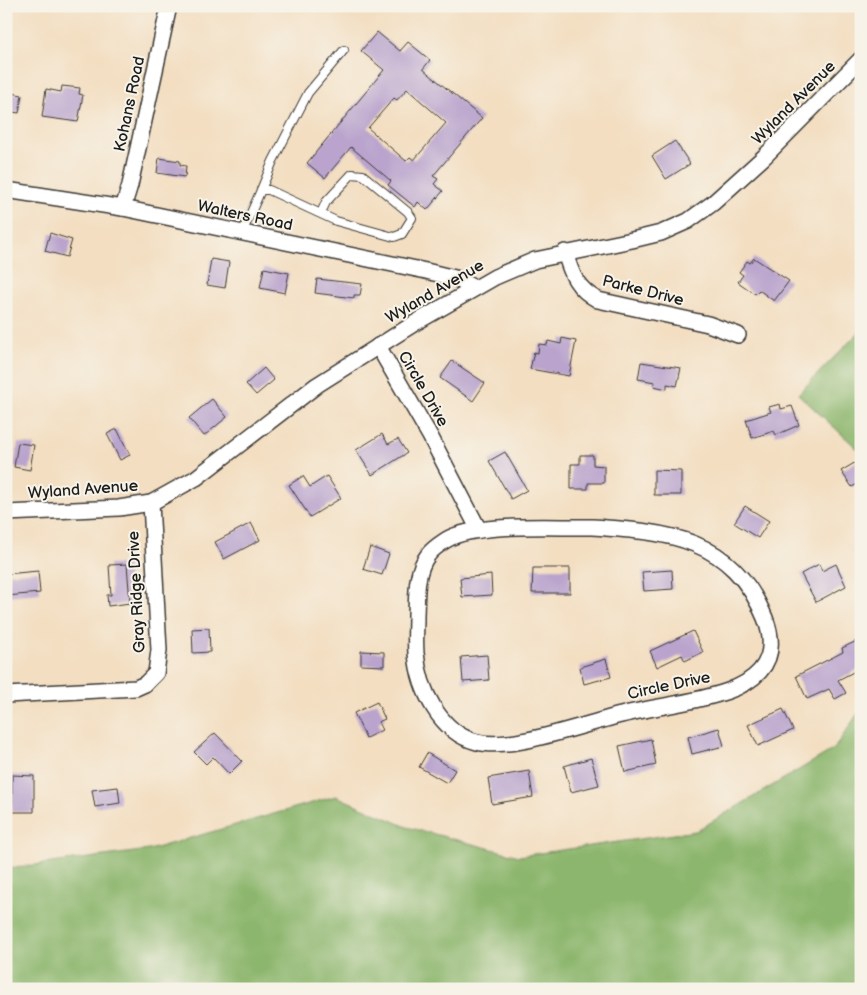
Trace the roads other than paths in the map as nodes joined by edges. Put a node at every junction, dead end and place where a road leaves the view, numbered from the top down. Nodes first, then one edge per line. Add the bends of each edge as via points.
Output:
1 (168, 6) edge
2 (344, 50) dead end
3 (861, 60) edge
4 (6, 190) edge
5 (261, 190) junction
6 (123, 208) junction
7 (321, 213) junction
8 (242, 233) junction
9 (565, 252) junction
10 (474, 288) junction
11 (738, 335) dead end
12 (378, 346) junction
13 (150, 502) junction
14 (6, 513) edge
15 (479, 530) junction
16 (6, 695) edge

1 - 6 street, Kohans Road
2 - 5 lane via 308,93
3 - 9 street, Wyland Avenue via 764,157 688,221 642,238
4 - 6 street, Walters Road
5 - 7 lane via 269,190
5 - 8 lane
6 - 8 street, Walters Road
7 - 7 lane via 394,237 402,234 412,218 363,175 352,174 326,202
8 - 10 street, Walters Road via 455,278
9 - 10 street, Wyland Avenue via 535,260
9 - 11 street, Parke Drive via 576,281 587,294 598,300 632,310 708,324
10 - 12 street, Wyland Avenue
12 - 13 street, Wyland Avenue via 280,411 189,482
12 - 15 street, Circle Drive
13 - 14 street, Wyland Avenue via 119,508
13 - 16 street, Gray Ridge Drive via 159,650 158,666 152,678 133,688
15 - 15 street, Circle Drive via 624,529 664,534 706,548 721,557 742,580 763,613 771,647 766,663 757,674 739,686 706,697 621,714 518,741 483,744 468,739 444,723 424,686 416,655 416,596 420,572 428,554 456,535

